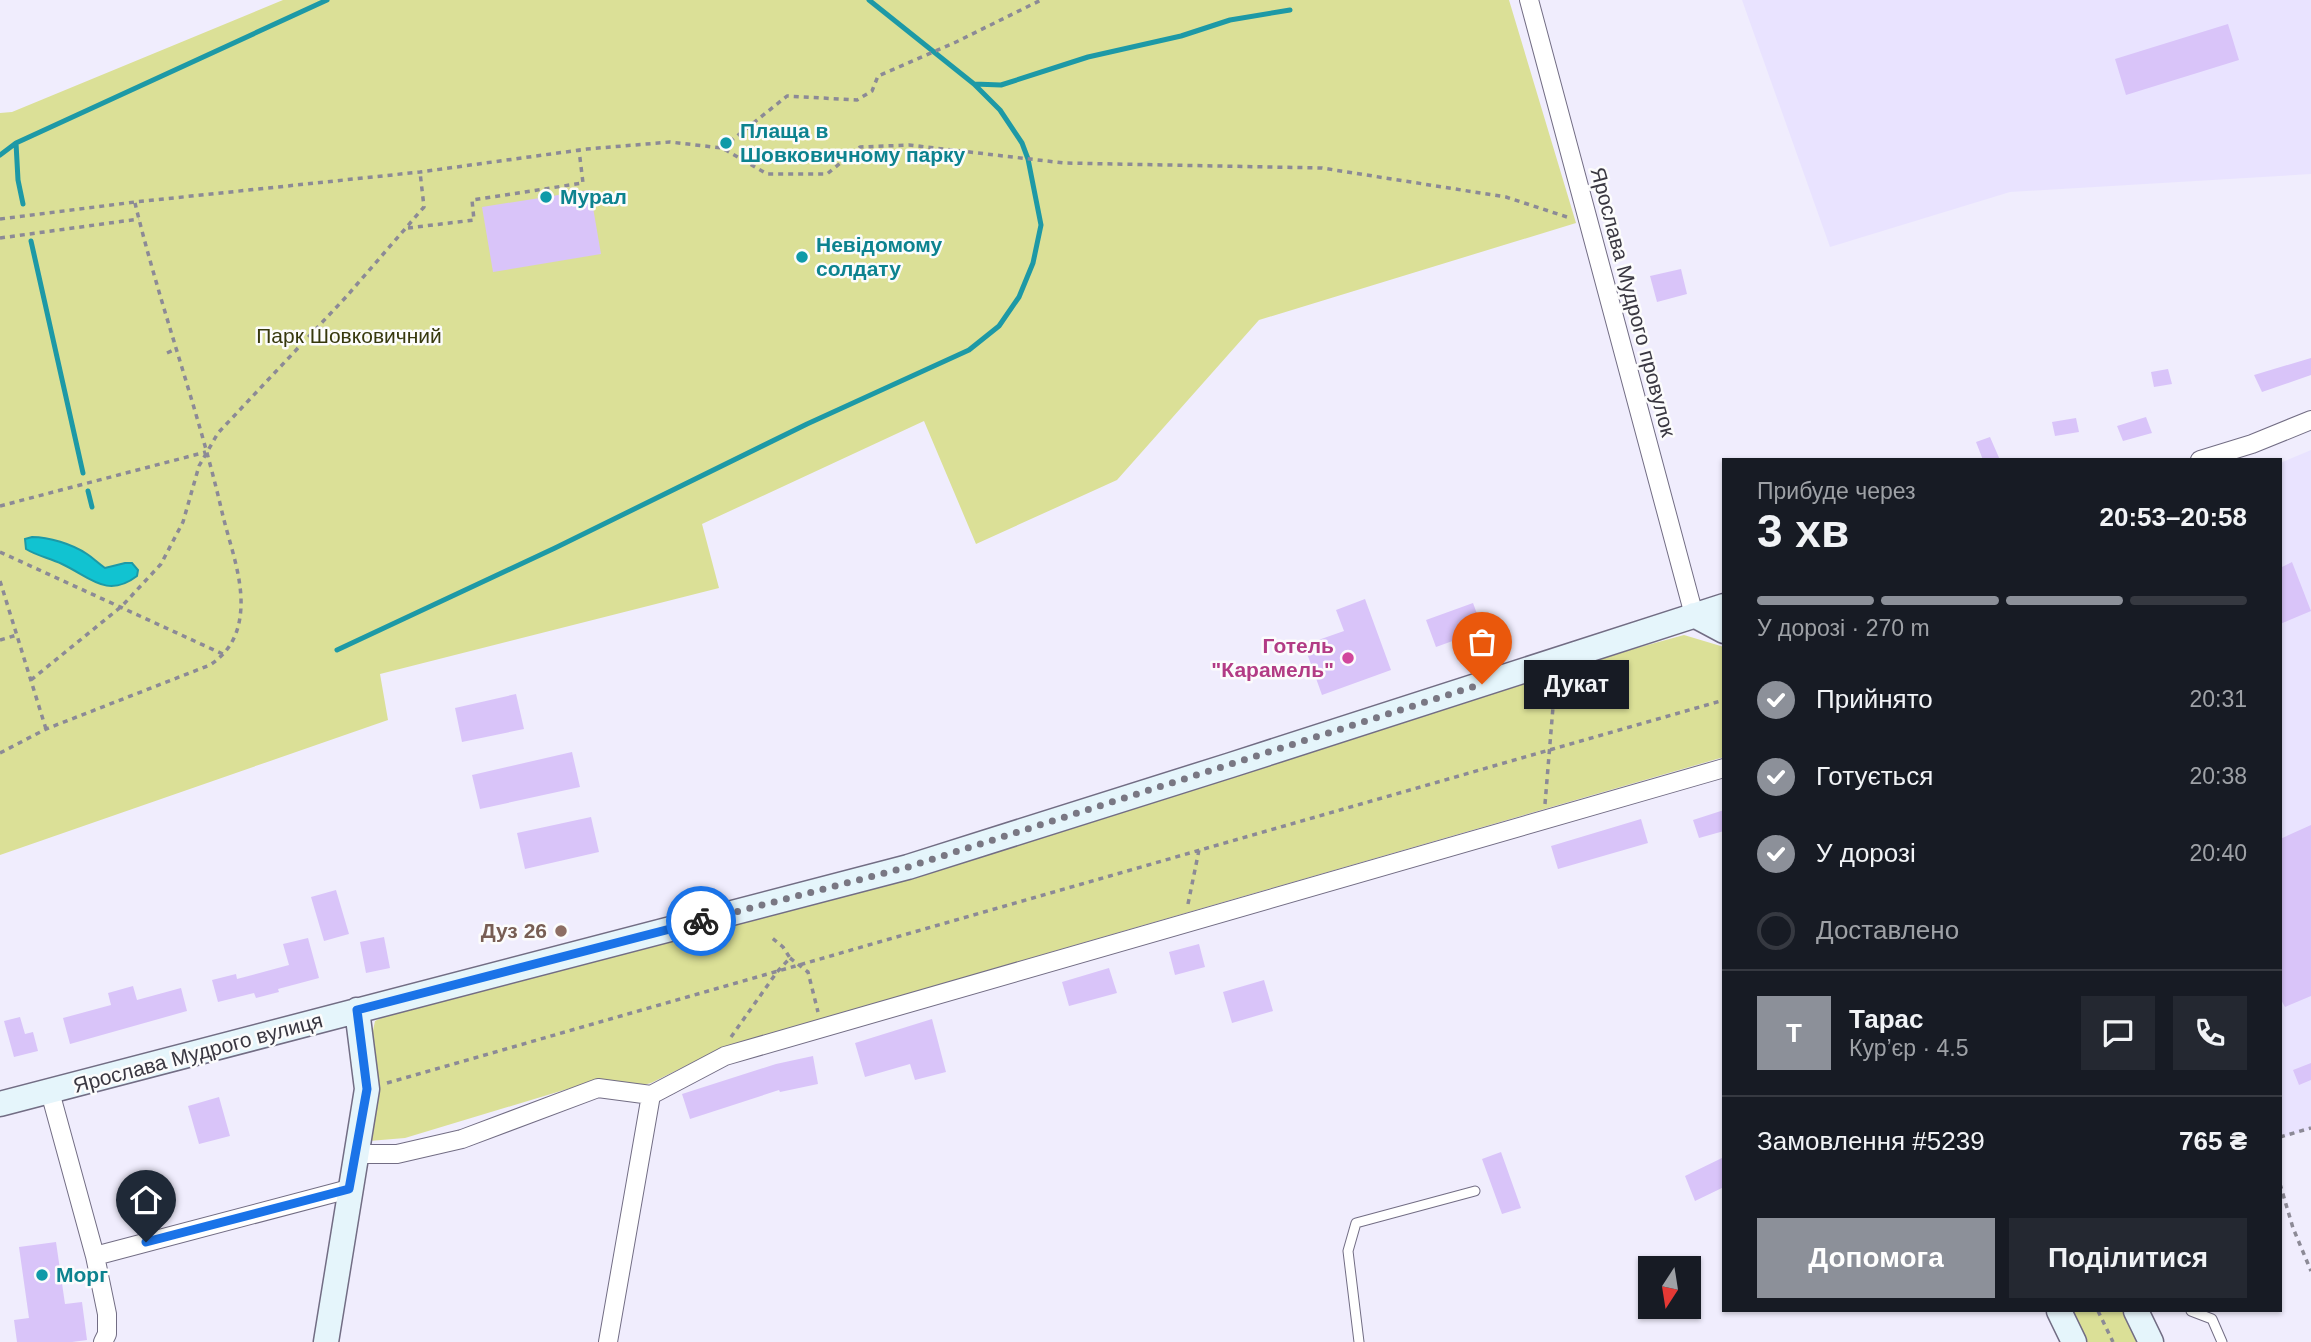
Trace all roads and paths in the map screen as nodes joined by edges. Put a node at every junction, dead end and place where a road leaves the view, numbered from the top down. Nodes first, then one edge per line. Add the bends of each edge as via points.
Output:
1 (1041, 0) edge
2 (1529, 0) edge
3 (722, 148) junction
4 (579, 150) junction
5 (420, 172) junction
6 (135, 202) junction
7 (0, 219) edge
8 (139, 219) junction
9 (1589, 224) junction
10 (406, 228) junction
11 (0, 238) edge
12 (176, 349) junction
13 (166, 352) dead end
14 (2311, 420) edge
15 (208, 451) junction
16 (2206, 458) edge
17 (0, 506) edge
18 (0, 552) edge
19 (0, 581) edge
20 (121, 607) junction
21 (1722, 607) edge
22 (1694, 615) junction
23 (1722, 630) edge
24 (17, 635) junction
25 (0, 640) edge
26 (225, 655) junction
27 (1558, 659) junction
28 (31, 680) junction
29 (1722, 701) edge
30 (46, 729) junction
31 (1549, 750) junction
32 (0, 753) edge
33 (1722, 769) edge
34 (1543, 820) junction
35 (1199, 850) junction
36 (1184, 923) junction
37 (771, 937) dead end
38 (790, 958) junction
39 (800, 965) junction
40 (777, 972) junction
41 (357, 1010) junction
42 (821, 1028) junction
43 (725, 1056) junction
44 (367, 1089) junction
45 (50, 1092) junction
46 (651, 1095) junction
47 (0, 1104) edge
48 (2311, 1128) edge
49 (2282, 1136) edge
50 (355, 1152) junction
51 (349, 1189) junction
52 (1475, 1191) dead end
53 (2282, 1191) edge
54 (95, 1256) junction
55 (2311, 1271) edge
56 (2059, 1312) edge
57 (2098, 1312) edge
58 (2136, 1312) edge
59 (2194, 1312) edge
60 (103, 1342) edge
61 (326, 1342) edge
62 (608, 1342) edge
63 (1359, 1342) edge
64 (2074, 1342) edge
65 (2113, 1342) edge
66 (2151, 1342) edge
67 (2222, 1342) edge

1 - 3 path via 878,76 872,91 857,100 787,96
2 - 9 street, Ярослава Мудрого провулок
3 - 4 path via 670,142
3 - 9 path via 767,174 827,174 860,148 909,145 1064,163 1322,168 1506,197
4 - 5 path
4 - 10 path via 583,183 472,200 474,220
5 - 6 path
5 - 10 path via 424,207
6 - 7 path
6 - 8 path
8 - 11 path
8 - 12 path
9 - 22 street, Ярослава Мудрого провулок
10 - 15 path via 218,433
12 - 13 path
12 - 15 path
14 - 16 street
15 - 17 path
15 - 20 path via 199,466 183,522 161,564
15 - 26 path via 241,593 241,610
18 - 20 path
19 - 24 path
20 - 26 path
20 - 28 path
21 - 22 street, Ярослава Мудрого вулиця
22 - 23 street
22 - 27 street, Ярослава Мудрого вулиця
24 - 25 path
24 - 28 path
26 - 30 path via 210,665
27 - 31 path
27 - 41 street, Ярослава Мудрого вулиця via 908,867
28 - 30 path
29 - 31 path
30 - 32 path
31 - 34 path
31 - 35 path
33 - 34 street
34 - 36 street
35 - 36 path
35 - 39 path
36 - 42 street
37 - 38 path
38 - 39 path
38 - 40 path
39 - 40 path
39 - 42 path via 808,972
40 - 43 path via 732,1034
40 - 44 path
41 - 44 street
41 - 45 street, Ярослава Мудрого вулиця
42 - 43 street
43 - 46 street
44 - 50 street
45 - 47 street, Ярослава Мудрого вулиця
45 - 54 street
46 - 50 street via 598,1088 462,1139 397,1154
46 - 62 street
48 - 49 path
50 - 51 street
51 - 54 street
51 - 61 street
52 - 63 lane via 1356,1223 1348,1251
53 - 55 path
54 - 60 street via 107,1314
56 - 64 street
57 - 65 path
58 - 66 street
59 - 67 lane via 2212,1319

